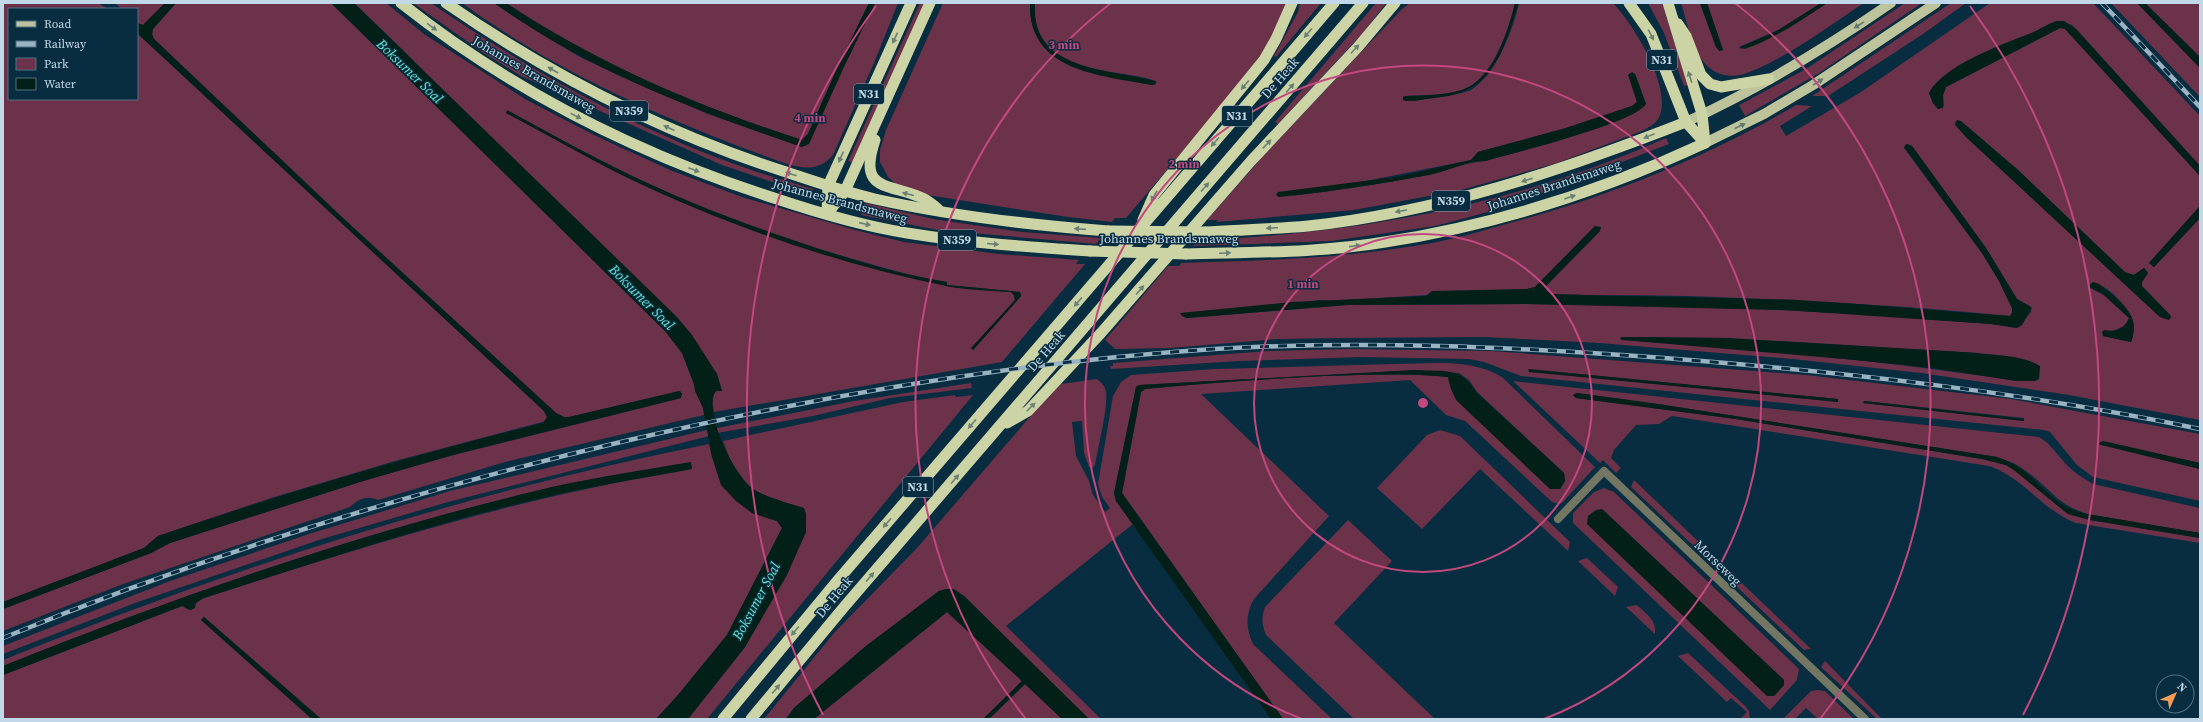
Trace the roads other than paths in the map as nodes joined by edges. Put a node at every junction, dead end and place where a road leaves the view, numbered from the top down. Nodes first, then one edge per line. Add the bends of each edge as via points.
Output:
1 (401, 3) edge
2 (446, 3) edge
3 (911, 3) edge
4 (930, 3) edge
5 (1292, 3) edge
6 (1334, 3) edge
7 (1363, 3) edge
8 (1395, 3) edge
9 (1629, 3) edge
10 (1891, 3) edge
11 (1936, 3) edge
12 (1669, 7) edge
13 (1769, 80) junction
14 (1702, 114) junction
15 (879, 117) junction
16 (1686, 122) junction
17 (1705, 144) junction
18 (828, 186) junction
19 (845, 191) junction
20 (942, 212) junction
21 (827, 214) junction
22 (1140, 228) junction
23 (999, 428) junction
24 (1558, 519) dead end
25 (723, 719) edge
26 (751, 719) edge
27 (1865, 719) edge

1 -> 21 highway, Johannes Brandsmaweg / N359 via 464,50 508,78 613,134 688,168
18 -> 2 highway, Johannes Brandsmaweg / N359 via 711,147 632,112 520,51
3 -> 18 highway, N31
4 - 15 highway, N31
5 -> 22 highway, N31 via 1264,60 1154,195
6 -> 22 highway, De Heak / N31
23 -> 7 highway, De Heak / N31
23 -> 8 highway, N31 via 1028,411 1101,333 1251,161 1358,47
9 -> 16 highway, N31 via 1650,34
10 -> 13 main road, Johannes Brandsmaweg
17 -> 11 main road, Johannes Brandsmaweg / N359 via 1784,102
12 - 13 highway, N31 via 1686,36 1701,76 1710,84 1721,87
14 -> 12 highway, N31
13 - 14 main road, Johannes Brandsmaweg / N359
14 - 16 main road, Johannes Brandsmaweg / N359
14 - 17 highway
15 - 19 highway, N31
20 -> 15 highway, N31 via 922,197 887,188 873,177 869,160 878,132
16 - 17 highway
16 -> 20 highway, Johannes Brandsmaweg / N359, bridge via 1499,189 1429,206 1308,226 1205,232 1108,231 1005,222
21 -> 17 highway, Johannes Brandsmaweg / N359, bridge via 906,233 988,244 1090,252 1186,254 1307,250 1384,243 1492,220 1624,178
18 - 19 highway, Johannes Brandsmaweg / N359
18 - 21 highway
19 - 20 highway, Johannes Brandsmaweg / N359
19 - 21 highway
22 -> 25 highway, De Heak / N31 via 848,568
26 -> 23 highway, De Heak / N31
24 - 27 street, Morseweg via 1604,471

